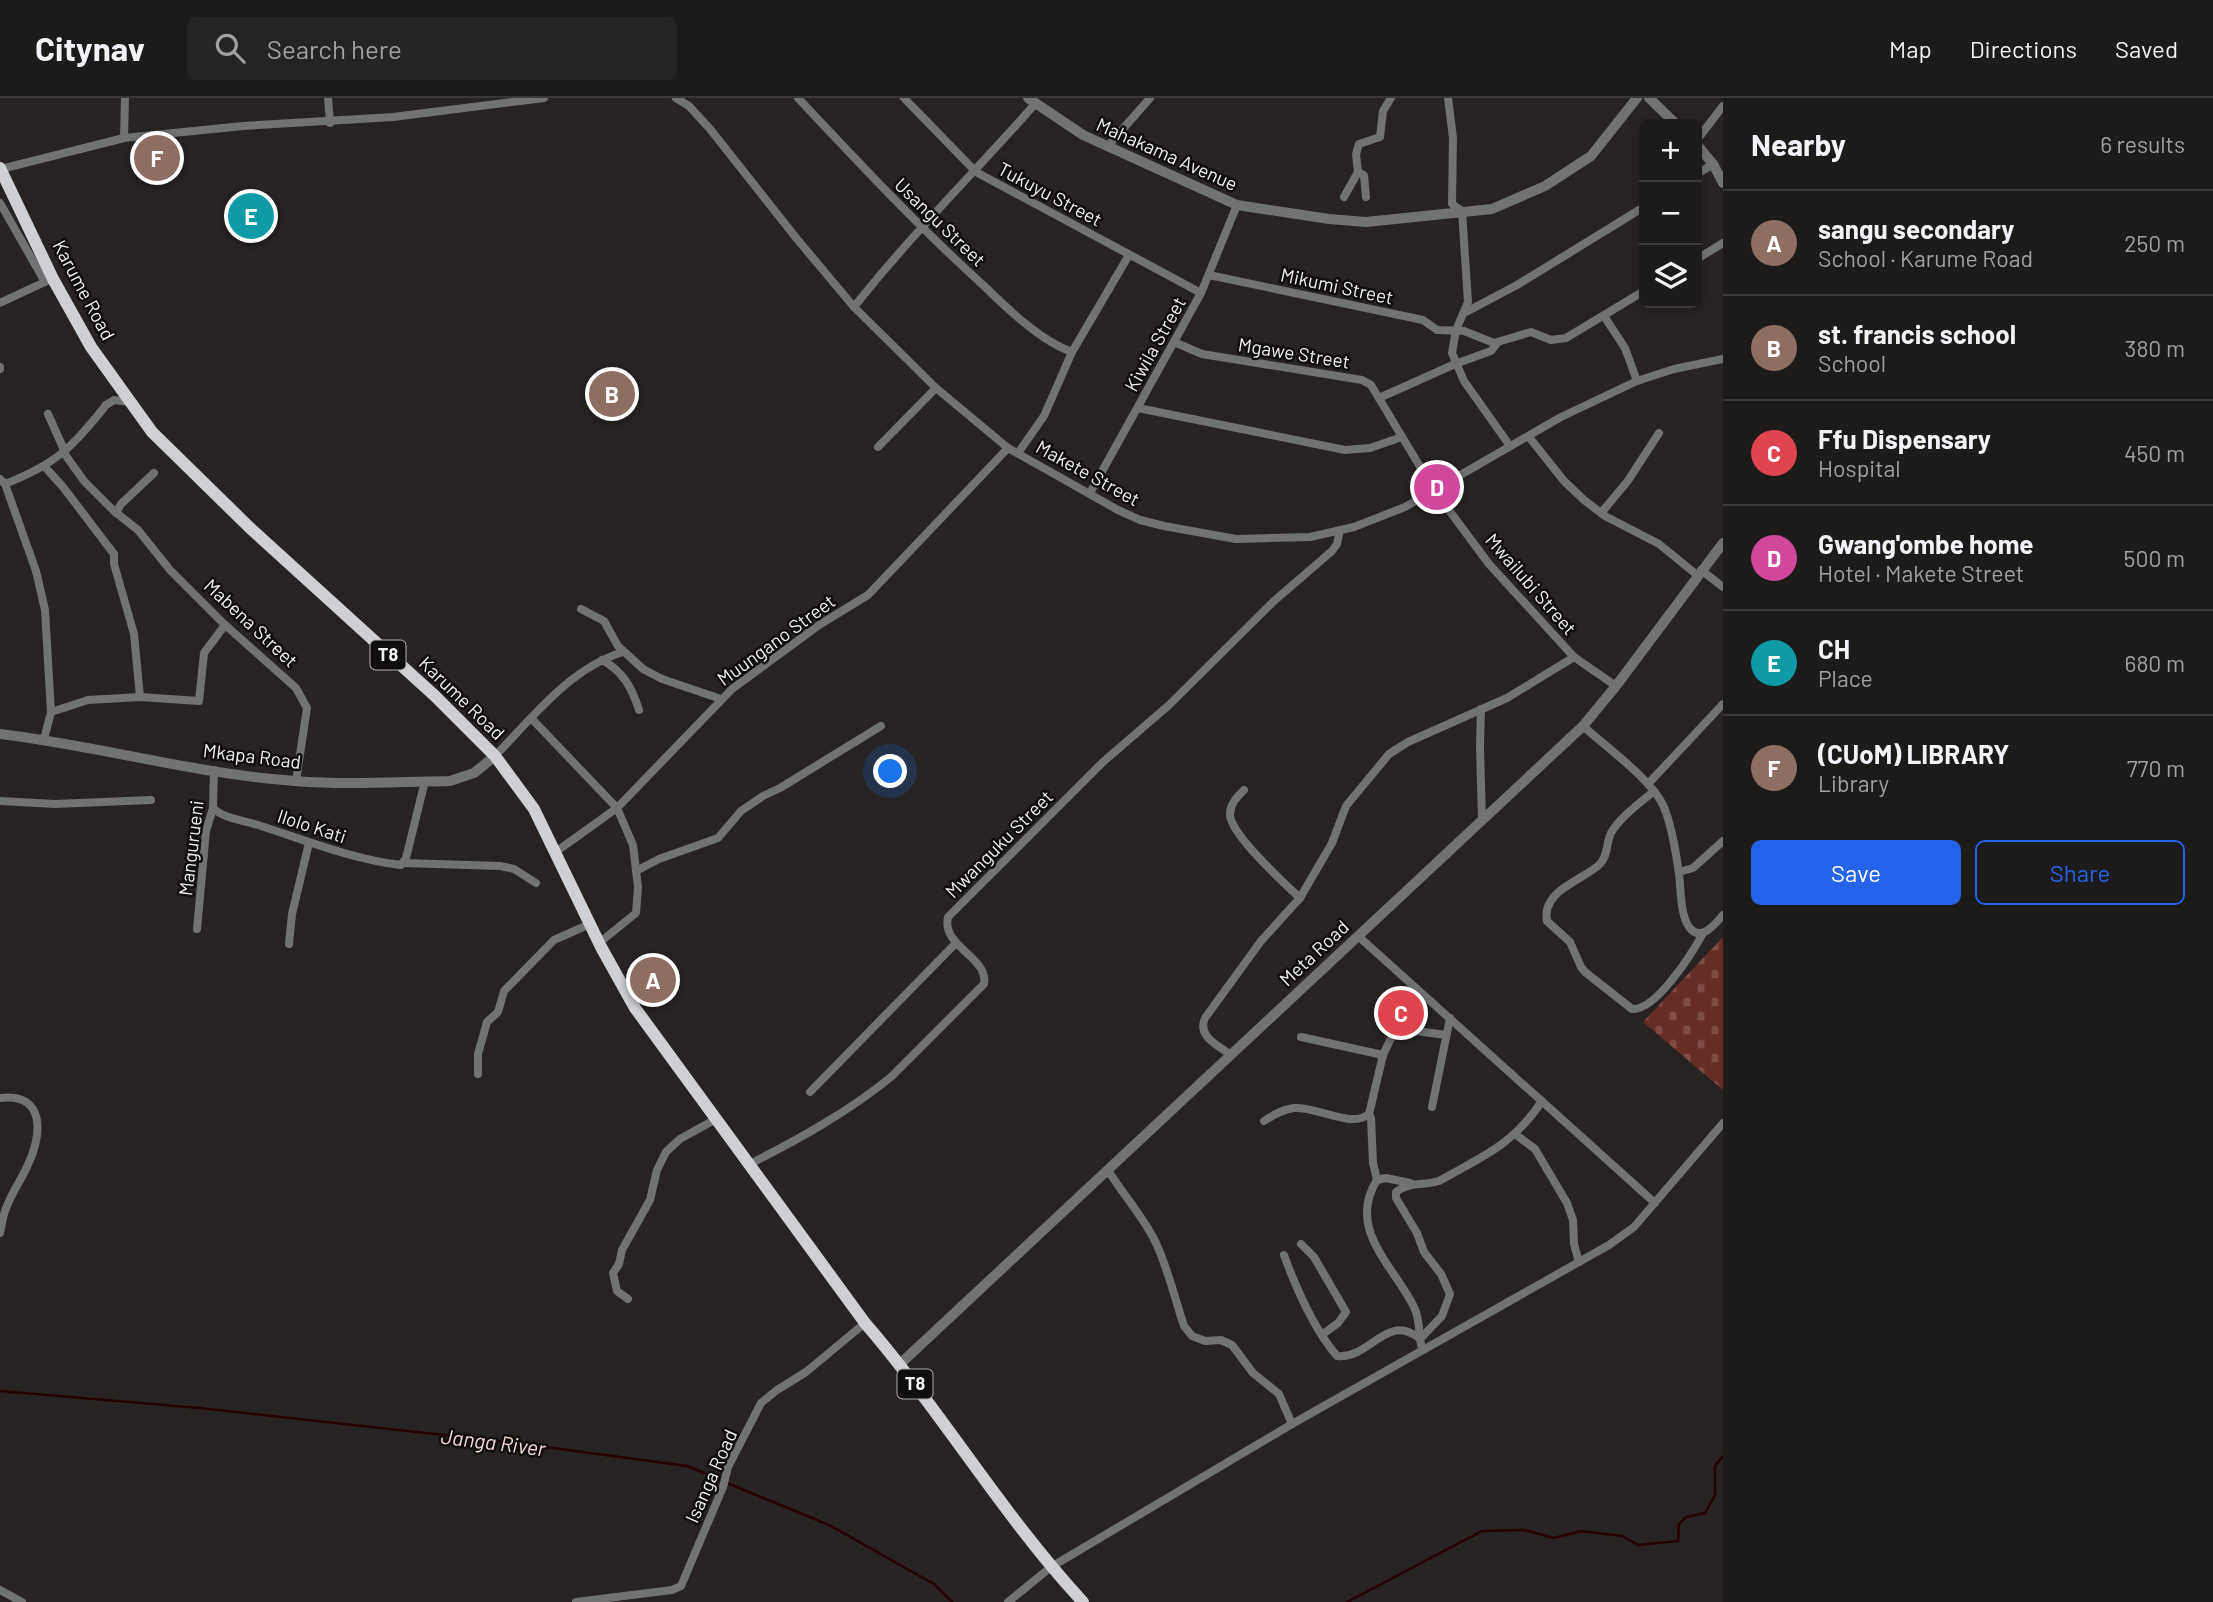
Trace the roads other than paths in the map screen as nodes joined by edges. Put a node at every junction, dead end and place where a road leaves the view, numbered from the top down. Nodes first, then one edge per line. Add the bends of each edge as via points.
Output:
1 (125, 98) edge
2 (328, 98) edge
3 (462, 98) edge
4 (544, 98) edge
5 (676, 98) edge
6 (798, 98) edge
7 (904, 98) edge
8 (1150, 98) edge
9 (1391, 98) edge
10 (1448, 98) edge
11 (1637, 98) edge
12 (1649, 98) edge
13 (1032, 101) edge
14 (1723, 106) edge
15 (462, 109) junction
16 (1671, 119) edge
17 (330, 123) junction
18 (1702, 136) edge
19 (124, 138) junction
20 (1107, 147) junction
21 (1702, 150) edge
22 (1713, 164) junction
23 (0, 168) edge
24 (1702, 171) edge
25 (976, 172) junction
26 (1358, 172) junction
27 (1723, 183) edge
28 (1344, 197) dead end
29 (1367, 197) dead end
30 (0, 203) edge
31 (1237, 205) junction
32 (1639, 210) edge
33 (1462, 211) junction
34 (922, 230) junction
35 (1723, 243) edge
36 (1129, 255) junction
37 (1702, 256) edge
38 (1209, 275) junction
39 (49, 280) junction
40 (1201, 293) junction
41 (1639, 294) edge
42 (0, 303) edge
43 (855, 307) junction
44 (1464, 313) junction
45 (1604, 316) junction
46 (1456, 331) junction
47 (1174, 342) junction
48 (1498, 342) junction
49 (1072, 352) junction
50 (1723, 359) edge
51 (1455, 364) junction
52 (1637, 381) junction
53 (936, 388) junction
54 (1379, 398) junction
55 (131, 402) junction
56 (1138, 408) junction
57 (48, 414) dead end
58 (1659, 433) dead end
59 (1402, 437) junction
60 (1529, 438) junction
61 (1510, 446) junction
62 (878, 447) dead end
63 (1008, 448) junction
64 (65, 453) junction
65 (1017, 453) junction
66 (44, 466) junction
67 (154, 473) dead end
68 (3, 481) edge
69 (1434, 490) junction
70 (1090, 493) junction
71 (115, 512) junction
72 (1601, 513) junction
73 (1340, 530) junction
74 (1723, 543) edge
75 (1699, 573) junction
76 (1723, 587) edge
77 (582, 609) dead end
78 (225, 625) junction
79 (623, 652) junction
80 (1574, 657) junction
81 (602, 660) junction
82 (1616, 686) junction
83 (139, 697) junction
84 (721, 699) junction
85 (1723, 704) edge
86 (1481, 709) junction
87 (639, 710) dead end
88 (51, 712) junction
89 (532, 719) junction
90 (881, 726) dead end
91 (1583, 726) junction
92 (0, 734) edge
93 (44, 739) junction
94 (495, 756) junction
95 (214, 770) junction
96 (296, 781) junction
97 (425, 781) junction
98 (1651, 787) junction
99 (1244, 790) dead end
100 (151, 800) dead end
101 (0, 801) edge
102 (213, 808) junction
103 (617, 808) junction
104 (1482, 820) junction
105 (1723, 841) edge
106 (309, 843) junction
107 (557, 851) junction
108 (404, 863) junction
109 (636, 871) junction
110 (1679, 872) junction
111 (536, 883) dead end
112 (1300, 898) junction
113 (1723, 915) edge
114 (590, 924) junction
115 (197, 929) dead end
116 (1703, 933) junction
117 (1359, 936) junction
118 (599, 943) junction
119 (957, 943) junction
120 (289, 944) dead end
121 (1450, 1018) junction
122 (1446, 1035) junction
123 (1301, 1037) dead end
124 (1231, 1055) junction
125 (1384, 1055) junction
126 (478, 1074) dead end
127 (810, 1092) dead end
128 (0, 1098) edge
129 (1542, 1101) junction
130 (1432, 1107) dead end
131 (1369, 1114) junction
132 (716, 1119) junction
133 (1264, 1121) dead end
134 (1723, 1123) edge
135 (1515, 1134) junction
136 (750, 1164) junction
137 (1108, 1170) junction
138 (1377, 1180) junction
139 (1410, 1183) junction
140 (1655, 1203) junction
141 (0, 1233) edge
142 (1301, 1244) dead end
143 (1283, 1255) dead end
144 (1579, 1262) junction
145 (628, 1300) dead end
146 (865, 1323) junction
147 (1322, 1334) junction
148 (1420, 1339) junction
149 (1422, 1349) junction
150 (900, 1364) junction
151 (1292, 1424) junction
152 (1051, 1567) junction
153 (0, 1590) edge
154 (22, 1602) edge
155 (576, 1602) edge
156 (1008, 1602) edge
157 (1083, 1602) edge

1 - 19 street
2 - 17 street
3 - 15 street
4 - 15 street
5 - 43 street, Makete Street via 710,129
6 - 34 street, Usangu Street
7 - 25 street, Tukuyu Street
8 - 20 street
9 - 26 street via 1383,111 1380,137 1358,145
10 - 33 street via 1452,204
11 - 33 street, Mahakama Avenue via 1591,156 1545,186 1492,209
12 - 16 street
13 - 20 street, Mahakama Avenue
13 - 25 street
14 - 18 street
15 - 17 street
17 - 19 street
19 - 23 street
20 - 31 street, Mahakama Avenue
21 - 22 street
22 - 24 street
22 - 27 street
23 - 39 highway, Karume Road / T8
25 - 34 street
25 - 36 street, Tukuyu Street
26 - 28 street
26 - 29 street via 1364,175
30 - 39 street
31 - 33 street, Mahakama Avenue via 1366,222
31 - 38 street, Kiwila Street
32 - 44 street
33 - 44 street via 1468,302
34 - 43 street
34 - 49 street, Usangu Street via 1012,313
35 - 37 street
36 - 40 street, Tukuyu Street
36 - 49 street
38 - 40 street, Kiwila Street
38 - 46 street, Mikumi Street
39 - 42 street
39 - 55 highway, Karume Road / T8
40 - 47 street, Kiwila Street
41 - 45 street
43 - 53 street, Makete Street
44 - 46 street
45 - 48 street via 1559,340 1531,332
45 - 52 street via 1625,348
46 - 48 street, Mikumi Street
46 - 51 street
47 - 54 street, Mgawe Street via 1202,354 1362,380
47 - 56 street, Kiwila Street
48 - 51 street via 1491,351
49 - 65 street via 1044,416
50 - 52 street, Makete Street
51 - 54 street
51 - 61 street
52 - 60 street, Makete Street via 1561,417
53 - 62 street
53 - 63 street, Makete Street
54 - 59 street, Mgawe Street
55 - 64 street via 114,400 106,405
55 - 94 highway, Karume Road / T8 via 174,454
56 - 59 street via 1345,450 1370,448
56 - 70 street, Kiwila Street
57 - 64 street, Mabena Street
58 - 72 street
59 - 69 street, Mgawe Street
60 - 61 street, Makete Street
60 - 72 street via 1563,481
61 - 69 street, Makete Street
63 - 65 street, Makete Street
63 - 84 street, Muungano Street via 868,595 761,666
64 - 66 street
64 - 71 street, Mabena Street
65 - 70 street, Makete Street
66 - 68 street
66 - 83 street via 114,554 134,634
67 - 71 street
68 - 88 street via 36,571 45,610
69 - 73 street, Makete Street
69 - 80 street, Mwailubi Street via 1489,564
70 - 73 street, Makete Street via 1140,520 1236,539 1310,537
71 - 78 street, Mabena Street via 138,530
72 - 75 street via 1659,544
73 - 119 street, Mwanguku Street via 1332,551 1103,762 948,917 949,935
74 - 75 street, Meta Road
75 - 76 street
75 - 82 street, Meta Road
77 - 79 street via 604,621
78 - 83 street via 204,653 201,700
78 - 96 street, Mabena Street via 304,700 307,708
79 - 81 street
79 - 84 street via 662,679
80 - 82 street, Mwailubi Street
80 - 86 street
81 - 87 street via 624,677
81 - 89 street via 576,676
82 - 91 street, Meta Road
83 - 88 street via 80,701
84 - 103 street, Muungano Street
85 - 98 street
86 - 104 street
86 - 112 street via 1408,742 1377,766 1346,806 1332,843
88 - 93 street
89 - 94 street
89 - 103 street
90 - 109 street via 741,811 719,838
91 - 98 street
91 - 104 street, Meta Road
92 - 93 street, Mkapa Road
93 - 95 street, Mkapa Road
94 - 97 street, Mkapa Road via 474,773
94 - 107 highway, Karume Road / T8 via 534,809
95 - 96 street, Mkapa Road
95 - 102 street, Mangurueni
96 - 97 street, Mkapa Road
97 - 108 street
98 - 110 street via 1666,811
98 - 116 street via 1612,830 1600,865 1567,884 1546,917 1570,942 1585,972 1633,1009 1649,1003 1680,970
99 - 112 street via 1232,805 1232,825
100 - 101 street
102 - 106 street, Ilolo Kati
102 - 115 street, Mangurueni
103 - 107 street, Muungano Street
103 - 109 street via 633,845
104 - 117 street, Meta Road
105 - 110 street via 1693,869
106 - 108 street, Ilolo Kati via 352,856
106 - 120 street
107 - 114 highway, Karume Road / T8
108 - 111 street, Ilolo Kati via 500,866
109 - 118 street via 636,913
110 - 116 street via 1687,922 1692,930
112 - 124 street via 1261,941 1201,1026 1203,1033
113 - 116 street
114 - 118 highway, Karume Road / T8
114 - 126 street via 554,940 504,991 498,1012 487,1022
117 - 121 street
117 - 124 street, Meta Road
118 - 132 highway, Karume Road / T8 via 635,1008
119 - 127 street
119 - 136 street via 982,970 984,985 875,1090
121 - 122 street
121 - 129 street
122 - 125 street via 1397,1030
122 - 130 street
123 - 125 street
124 - 137 street, Meta Road
125 - 131 street
128 - 141 street via 17,1097 34,1108 39,1121 32,1157 6,1206
129 - 135 street
129 - 140 street
131 - 133 street via 1353,1120 1295,1108
131 - 138 street
132 - 136 highway, Karume Road / T8
132 - 145 street via 675,1143 659,1166 650,1200 613,1273 617,1291
134 - 140 street
135 - 139 street via 1439,1181
135 - 144 street via 1535,1149 1567,1203
136 - 146 highway, T8
137 - 150 street, Meta Road
137 - 151 street via 1157,1245 1184,1326 1192,1336 1232,1345 1253,1373 1279,1394
138 - 139 street
138 - 148 street via 1368,1202 1370,1236 1415,1308
139 - 148 street via 1398,1190 1396,1198 1450,1294 1442,1316
140 - 144 street via 1634,1227
142 - 147 street via 1314,1257 1346,1312
143 - 147 street
144 - 149 street
146 - 150 highway, T8
146 - 155 street, Isanga Road via 761,1403 728,1467 681,1586
147 - 148 street via 1339,1357 1399,1329
148 - 149 street
149 - 151 street
150 - 152 highway, T8
151 - 152 street
152 - 156 street
152 - 157 highway, T8
153 - 154 street

